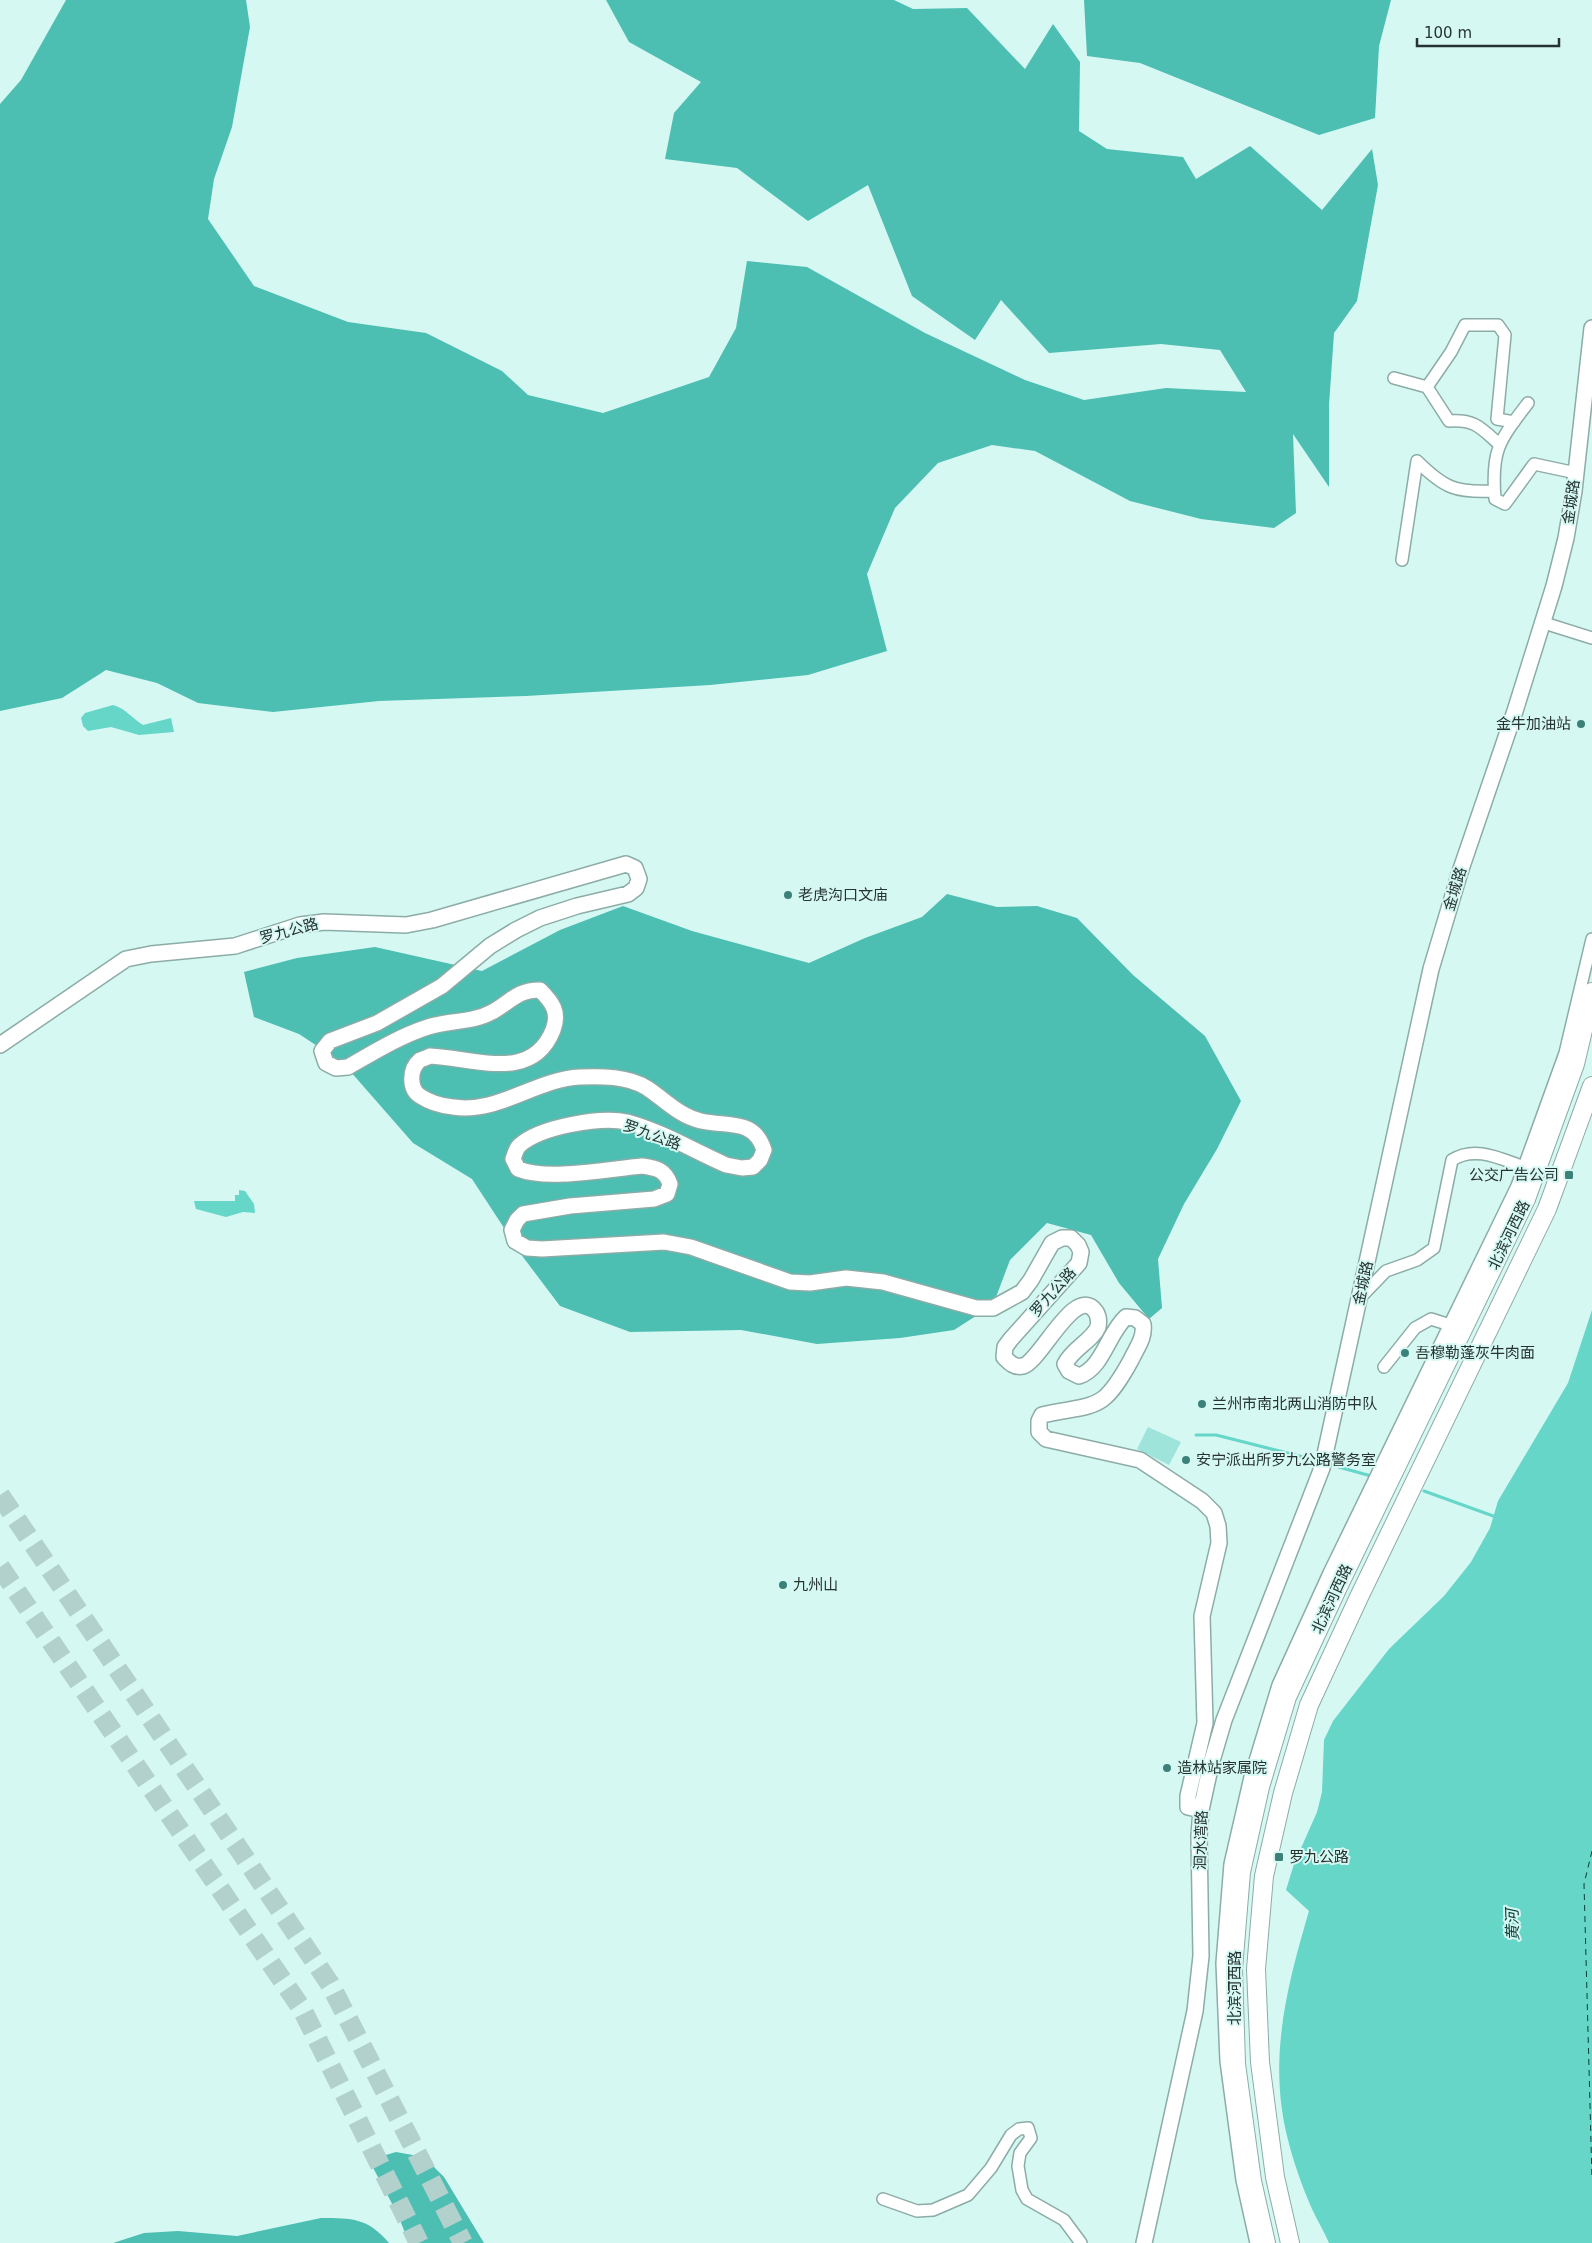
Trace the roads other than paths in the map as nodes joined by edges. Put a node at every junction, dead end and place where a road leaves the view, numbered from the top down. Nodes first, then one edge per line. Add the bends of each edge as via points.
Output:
1 (1592, 328) edge
2 (1394, 378) dead end
3 (1427, 386) junction
4 (1528, 403) dead end
5 (1514, 422) junction
6 (1500, 444) junction
7 (1576, 473) junction
8 (1494, 491) junction
9 (1402, 560) dead end
10 (1542, 622) junction
11 (1592, 638) edge
12 (1592, 940) edge
13 (1592, 992) edge
14 (0, 1044) edge
15 (1592, 1086) edge
16 (1530, 1169) junction
17 (1359, 1299) junction
18 (1450, 1325) junction
19 (1384, 1367) dead end
20 (1324, 1461) joint
21 (1201, 1810) junction
22 (882, 2199) dead end
23 (1081, 2243) edge
24 (1144, 2243) edge
25 (1256, 2243) edge
26 (1266, 2243) edge
27 (1290, 2243) edge

1 - 7 street, 金城路
2 - 3 street
3 - 5 street via 1465,325 1498,326 1505,335 1497,420
3 - 6 street via 1449,421 1464,420 1477,424
4 - 5 street
5 - 6 street
6 - 8 street via 1495,455
7 - 8 street via 1534,464 1505,504 1495,500
7 - 10 street, 金城路 via 1566,538
8 - 9 street via 1468,493 1446,486 1417,461
10 - 11 street
10 - 17 street, 金城路 via 1431,969
12 - 16 street via 1565,1053
13 - 16 main road, 北滨河西路 via 1575,1064
14 - 21 street, 罗九公路 via 126,959 235,946 300,925 324,922 406,925 424,922 626,864 635,868 639,879 636,888 628,894 568,910 516,930 490,946 442,986 404,1009 330,1041 322,1051 326,1063 336,1068 348,1067 413,1032 474,1019 492,1013 526,990 540,990 552,1001 556,1012 549,1040 536,1055 518,1063 502,1064 430,1056 420,1060 412,1071 412,1086 419,1096 454,1107 474,1107 503,1101 565,1079 629,1080 646,1087 685,1116 740,1126 753,1131 761,1139 764,1150 760,1160 754,1167 742,1168 726,1165 626,1122 586,1122 530,1138 518,1146 513,1159 518,1169 529,1173 642,1166 657,1168 667,1174 670,1184 667,1194 654,1199 570,1206 523,1214 512,1230 515,1242 527,1248 664,1242 690,1246 790,1282 846,1278 883,1282 976,1308 993,1308 1022,1292 1052,1243 1071,1238 1081,1252 1080,1263 1010,1339 1004,1357 1011,1364 1022,1367 1032,1361 1069,1313 1087,1305 1095,1310 1099,1318 1098,1327 1071,1353 1065,1364 1078,1376 1088,1373 1126,1317 1135,1318 1143,1324 1144,1334 1116,1387 1106,1398 1085,1408 1042,1415 1039,1432 1046,1439 1140,1460 1202,1501 1214,1513 1218,1543 1202,1616 1205,1723 1188,1796 1188,1807
15 - 27 main road, 北滨河西路 via 1547,1209 1309,1705 1283,1793 1264,1876 1256,1969 1260,2062 1275,2177
16 - 17 street via 1477,1151 1452,1160 1434,1248 1416,1260 1386,1271
16 - 18 street
16 - 26 main road, 北滨河西路 via 1526,1199 1287,1697 1260,1787 1240,1872 1233,1969 1236,2064 1252,2181
17 - 20 street, 金城路
18 - 19 street via 1431,1319 1415,1328
18 - 25 street via 1278,1685 1250,1777 1230,1864 1222,1964 1226,2061 1242,2180
20 - 21 street, 洄水湾路 via 1224,1720
21 - 24 street, 洄水湾路 via 1200,1976 1192,2027
22 - 23 street via 917,2211 933,2210 968,2195 991,2168 1011,2135 1019,2129 1028,2128 1031,2138 1020,2153 1018,2166 1022,2190 1027,2199 1064,2220

